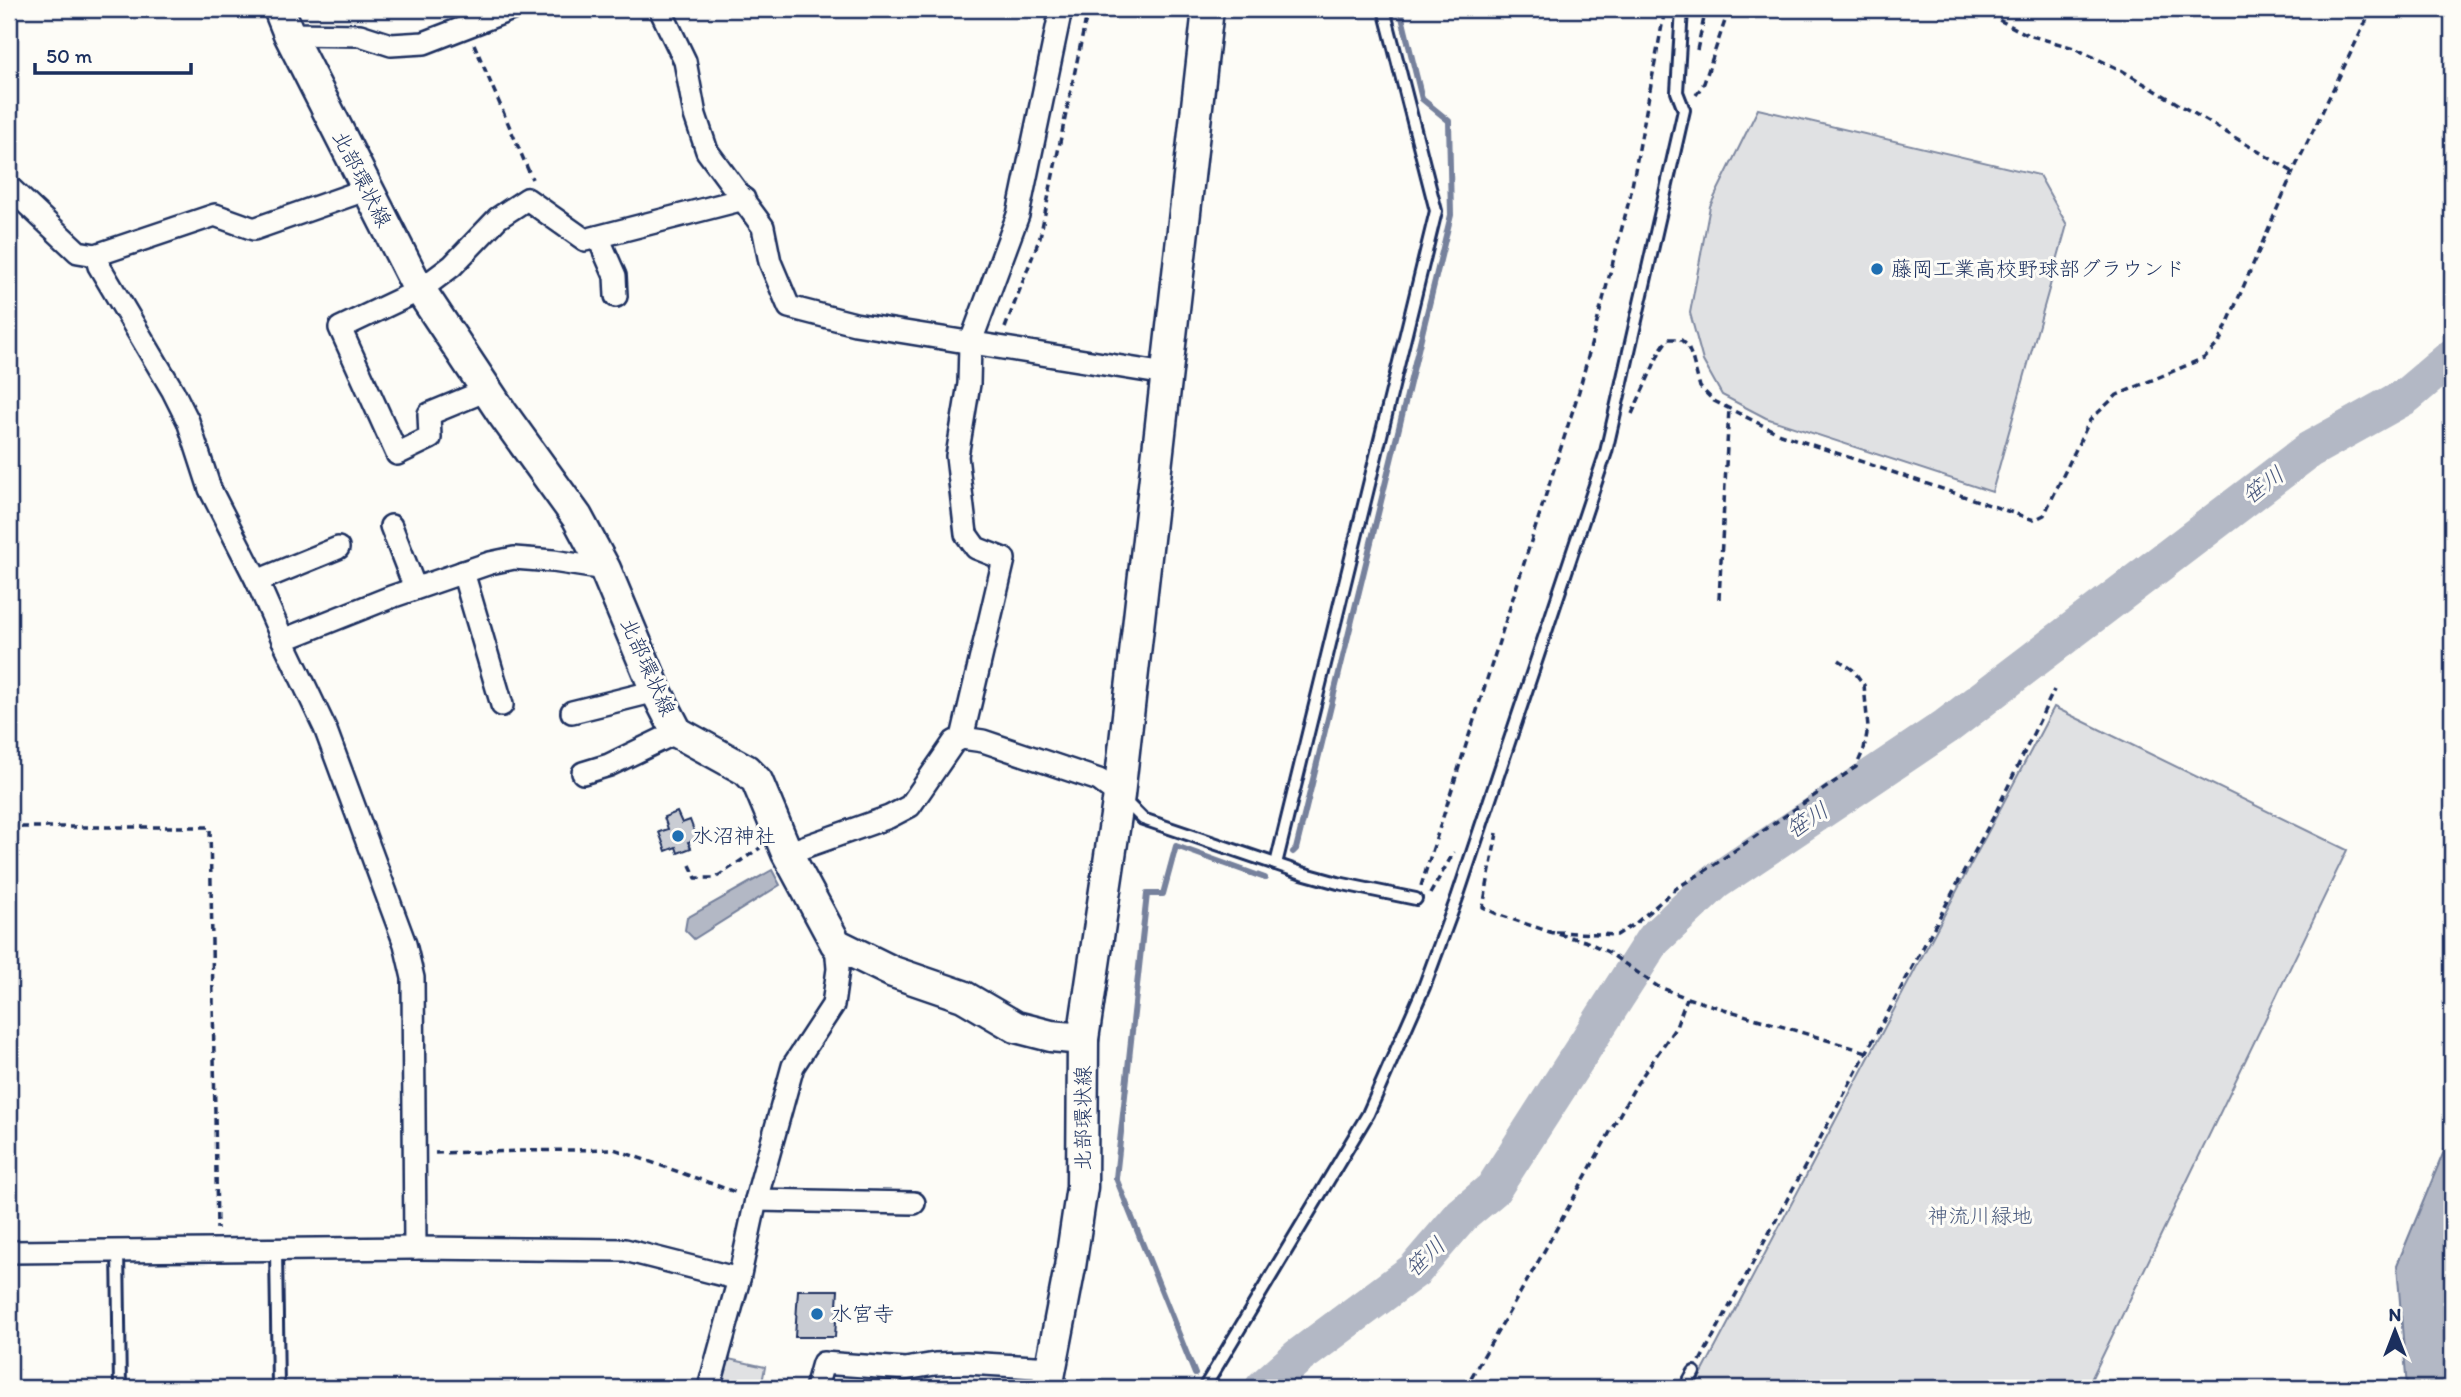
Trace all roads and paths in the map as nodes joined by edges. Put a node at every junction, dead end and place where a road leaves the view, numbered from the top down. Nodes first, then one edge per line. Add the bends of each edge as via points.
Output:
1 (512, 9) edge
2 (660, 9) edge
3 (1061, 9) edge
4 (1088, 9) edge
5 (1208, 9) edge
6 (1384, 9) edge
7 (1665, 9) edge
8 (1682, 9) edge
9 (1730, 9) edge
10 (1978, 9) edge
11 (2372, 9) edge
12 (284, 21) edge
13 (466, 26) junction
14 (1684, 110) junction
15 (2293, 172) junction
16 (9, 187) edge
17 (368, 189) junction
18 (744, 199) junction
19 (547, 213) junction
20 (598, 237) junction
21 (96, 255) junction
22 (420, 290) junction
23 (616, 296) dead end
24 (970, 344) junction
25 (1000, 349) junction
26 (1166, 374) junction
27 (487, 390) junction
28 (1729, 408) junction
29 (1606, 452) junction
30 (391, 526) dead end
31 (338, 548) dead end
32 (606, 569) junction
33 (463, 572) junction
34 (257, 581) junction
35 (415, 588) junction
36 (1719, 599) dead end
37 (283, 640) junction
38 (1839, 660) dead end
39 (2054, 690) dead end
40 (656, 691) junction
41 (502, 705) dead end
42 (572, 712) dead end
43 (677, 732) junction
44 (962, 738) junction
45 (583, 773) dead end
46 (1119, 795) junction
47 (9, 827) edge
48 (1497, 833) dead end
49 (787, 853) junction
50 (741, 860) dead end
51 (1276, 864) junction
52 (690, 865) dead end
53 (1416, 899) joint
54 (1550, 932) junction
55 (836, 944) junction
56 (1687, 998) junction
57 (1083, 1039) junction
58 (1867, 1052) junction
59 (413, 1153) junction
60 (756, 1200) junction
61 (914, 1203) dead end
62 (415, 1248) junction
63 (218, 1249) junction
64 (118, 1250) junction
65 (276, 1250) junction
66 (9, 1252) edge
67 (740, 1279) junction
68 (1694, 1372) joint
69 (1050, 1378) edge
70 (120, 1388) edge
71 (278, 1388) edge
72 (709, 1388) edge
73 (816, 1388) edge
74 (1204, 1388) edge
75 (1465, 1388) edge
76 (1685, 1388) edge

1 - 13 street
2 - 18 street via 685,61 707,151
3 - 24 street via 1018,215
4 - 25 path via 1040,237
5 - 26 street
6 - 51 lane via 1436,211
7 - 53 path via 1630,197 1579,391
8 - 14 lane via 1677,92
9 - 14 path via 1704,83
10 - 15 path via 2028,35 2074,48 2122,70
11 - 15 path
12 - 13 street via 391,45 424,43
12 - 17 street, 北部環状線
13 - 19 path
14 - 29 lane
15 - 28 path via 2219,343 2204,358 2117,395 2090,420 2044,515 2034,520 1780,433
16 - 21 street via 78,252
17 - 21 street via 254,229 215,215
17 - 22 street, 北部環状線
18 - 20 street
18 - 24 street via 763,227 770,262 789,307
19 - 20 street via 585,240
19 - 22 street via 527,199 498,218 452,266
20 - 23 street via 615,276
21 - 34 street via 188,421 210,489
22 - 27 street, 北部環状線
22 - 27 street via 340,328 397,454 430,438 429,414
24 - 25 street
24 - 44 street via 969,384 957,456 966,534 976,548 1004,559
25 - 26 street
26 - 46 street
27 - 32 street, 北部環状線 via 577,517
28 - 29 path via 1700,387 1687,345 1680,339 1668,339 1622,436
28 - 36 path
29 - 74 lane via 1457,898 1396,1055 1368,1114
30 - 35 street
31 - 34 street
32 - 33 street via 514,558
32 - 40 street, 北部環状線
33 - 35 street
33 - 41 street
34 - 37 street
35 - 37 street
37 - 59 street via 326,728 405,944 413,978
38 - 54 path via 1864,685 1868,728 1856,767 1678,887 1616,935
39 - 58 path via 1994,816
40 - 42 street
40 - 43 street, 北部環状線
43 - 45 street
43 - 49 street, 北部環状線 via 746,770 757,781
44 - 46 street via 1099,780
44 - 49 street via 954,742 910,806
46 - 51 lane via 1143,819
46 - 57 street
47 - 63 path via 210,827
48 - 54 path via 1483,907
49 - 55 street, 北部環状線
50 - 52 path via 715,878 696,878
51 - 53 lane
54 - 56 path via 1608,952 1657,986
55 - 57 street, 北部環状線 via 893,972 963,996 1016,1027
55 - 60 street via 833,1005 793,1066
56 - 58 path
56 - 75 path via 1676,1027 1636,1085
57 - 69 street, 北部環状線 via 1082,1187
58 - 68 path
59 - 60 path via 614,1149
59 - 62 street
60 - 61 street
60 - 67 street
62 - 65 street
62 - 67 street via 625,1250
63 - 64 street
63 - 65 street
64 - 66 street
64 - 70 lane
65 - 71 lane
67 - 72 street
68 - 76 lane
69 - 73 street via 966,1363 905,1369 823,1363

